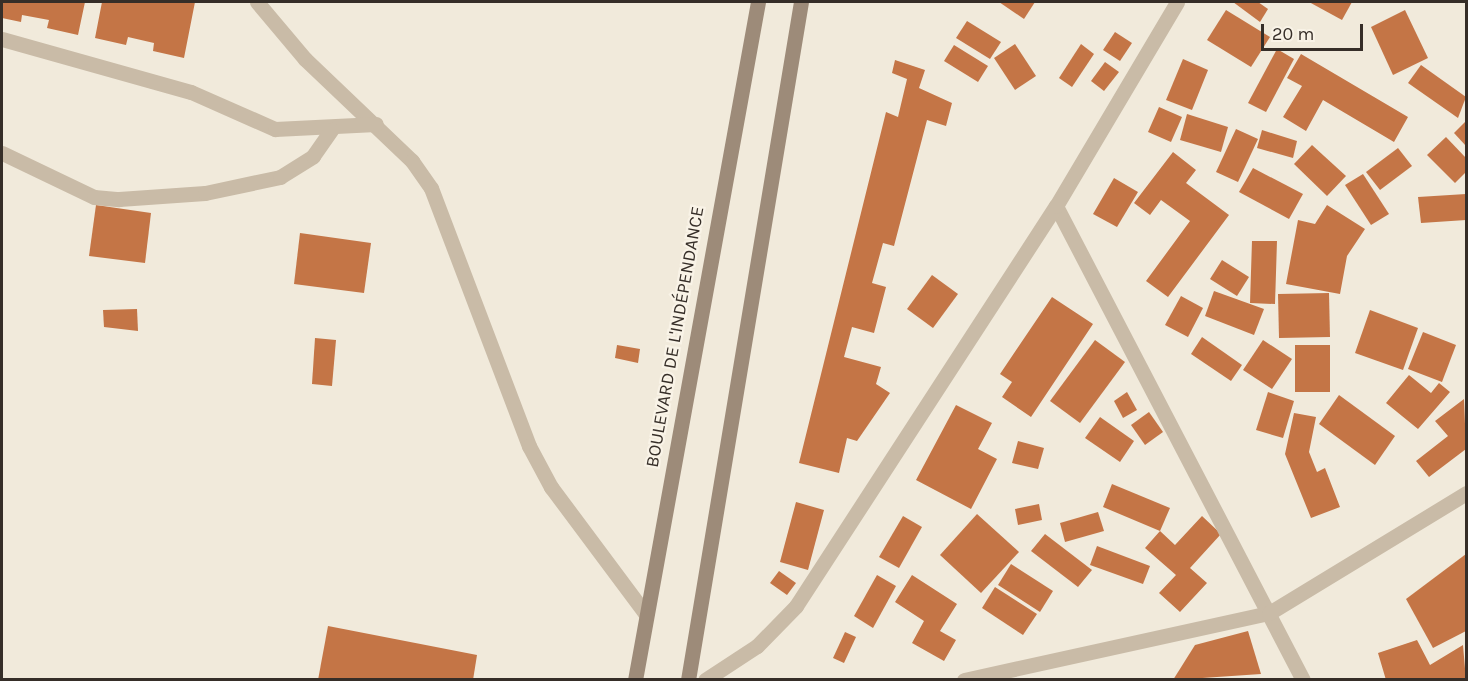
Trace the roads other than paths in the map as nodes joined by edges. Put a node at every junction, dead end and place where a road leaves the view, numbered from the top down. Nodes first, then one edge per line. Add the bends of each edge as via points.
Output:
1 (257, 2) edge
2 (758, 2) edge
3 (801, 2) edge
4 (1177, 2) edge
5 (2, 39) edge
6 (376, 124) junction
7 (331, 130) junction
8 (2, 153) edge
9 (1056, 206) junction
10 (1467, 493) edge
11 (645, 613) junction
12 (1269, 613) junction
13 (635, 680) edge
14 (688, 680) edge
15 (705, 680) edge
16 (964, 680) edge
17 (1303, 680) edge

1 - 6 street via 305,59
2 - 11 main road, BOULEVARD DE L'INDÉPENDANCE
3 - 14 main road
4 - 9 street
5 - 7 street via 191,92 254,124
6 - 7 street
6 - 11 street via 431,188 529,446 551,487
7 - 8 street via 313,156 280,177 205,193 94,197
9 - 12 street
9 - 15 street via 796,606 757,646
10 - 12 street
11 - 13 main road, BOULEVARD DE L'INDÉPENDANCE
12 - 16 street
12 - 17 street

